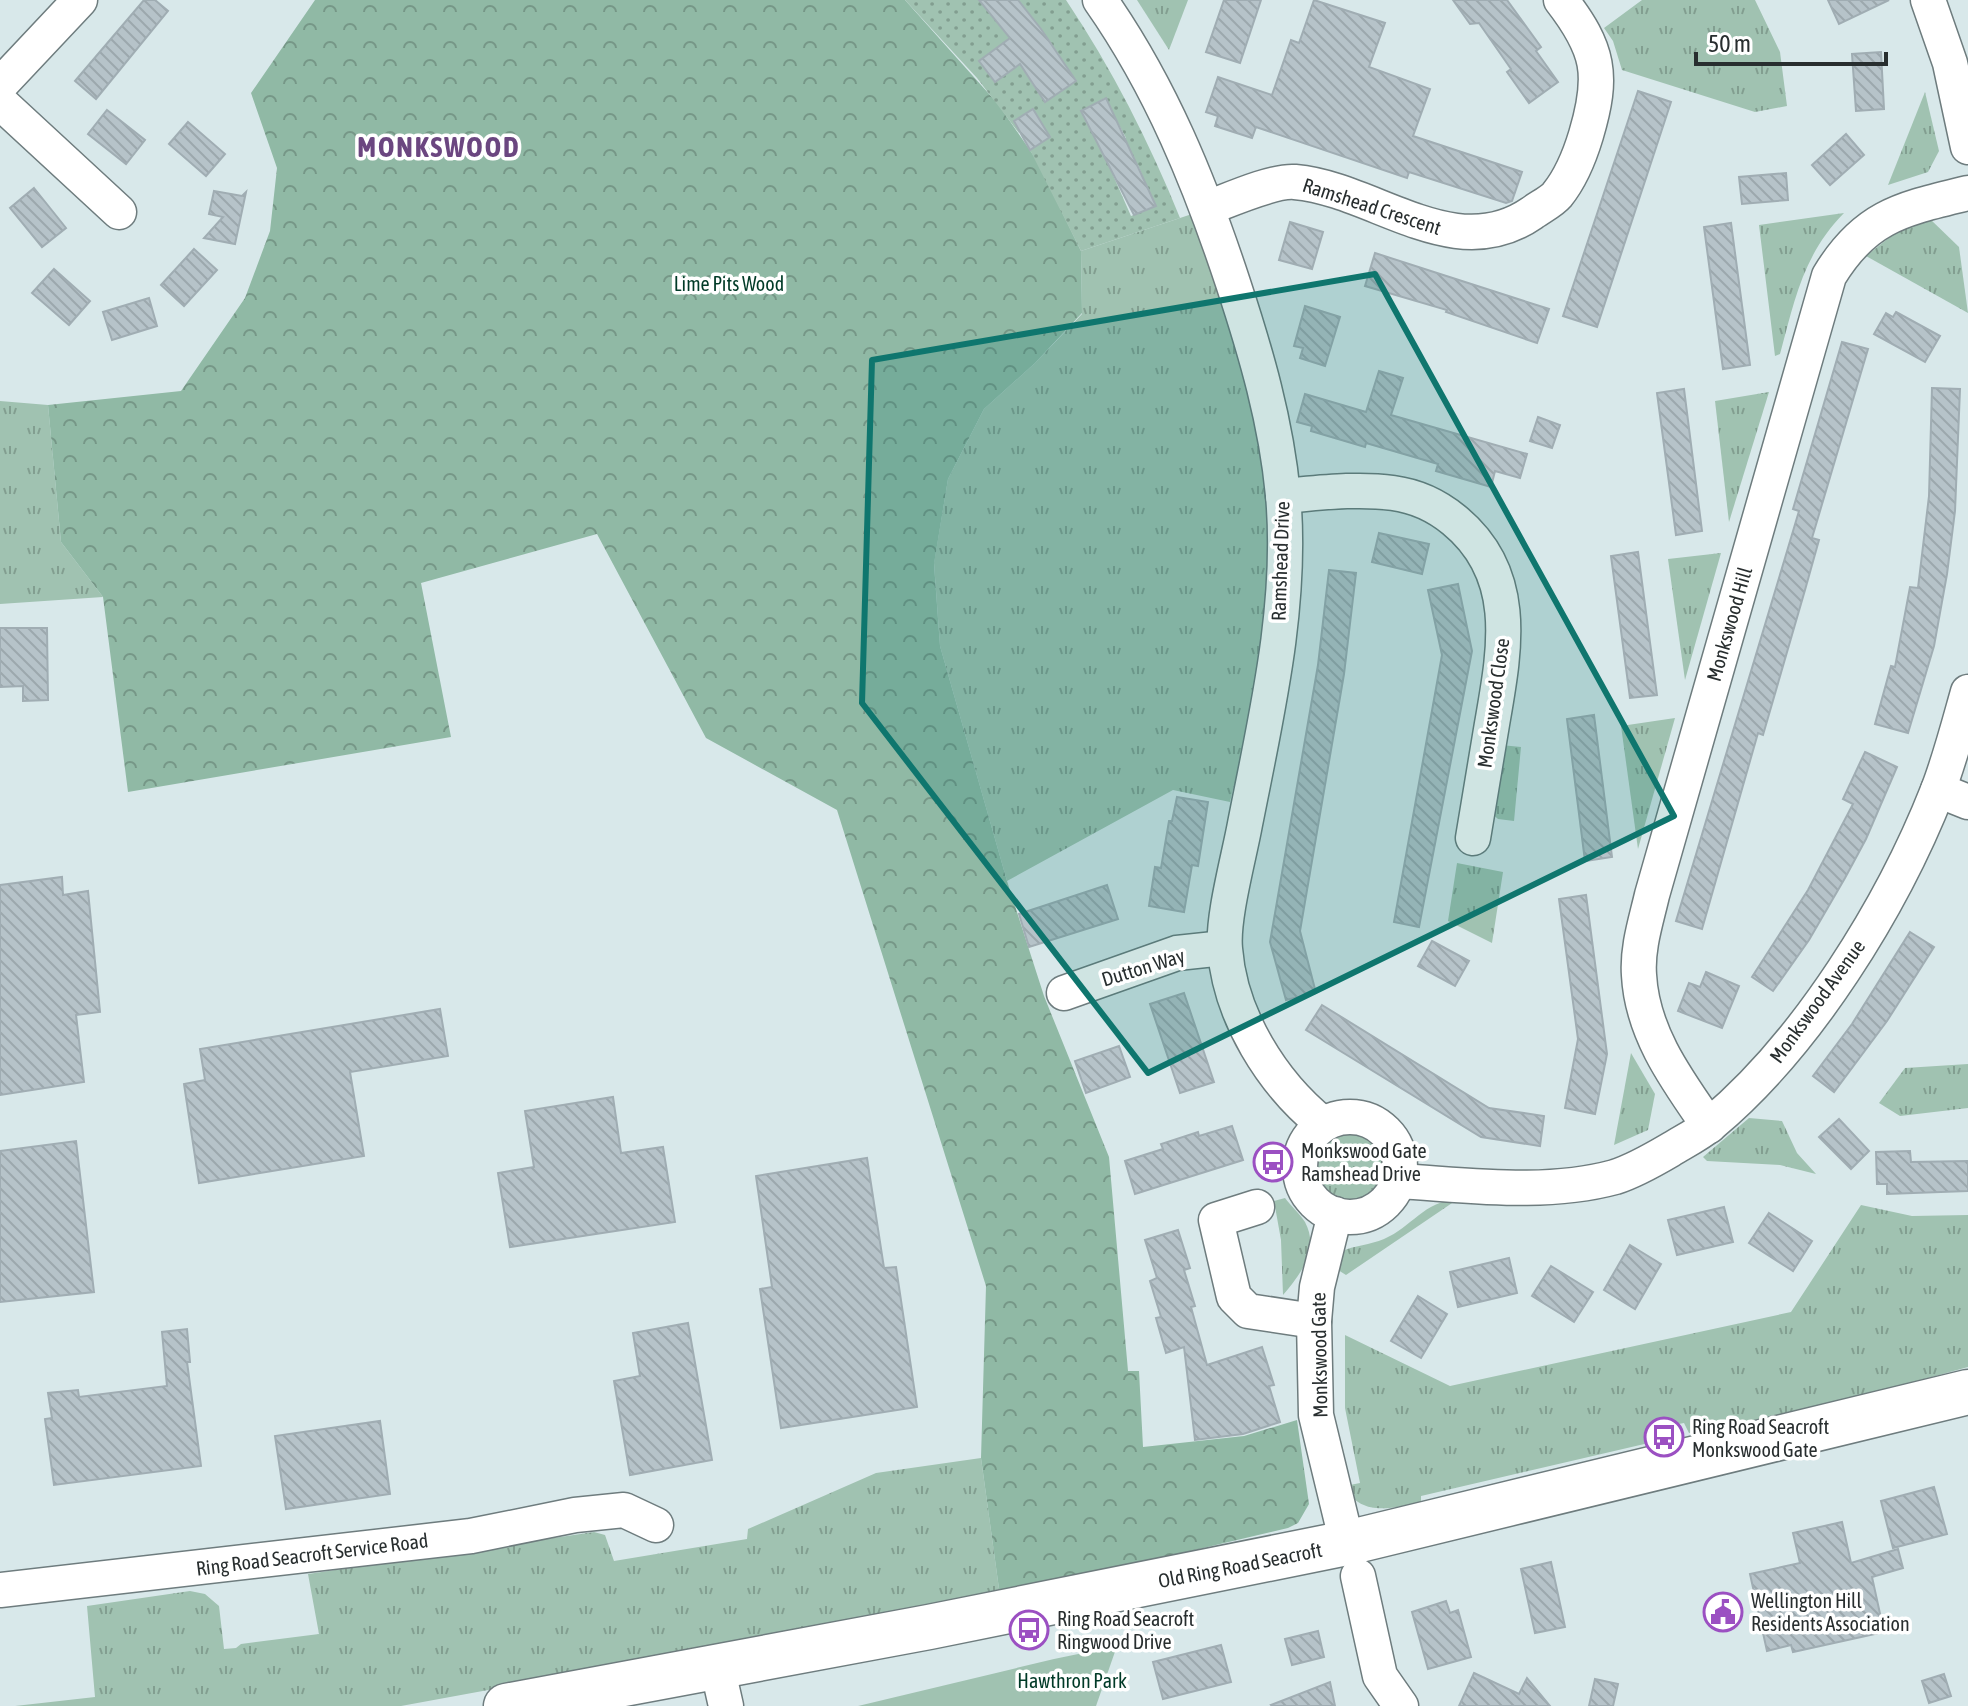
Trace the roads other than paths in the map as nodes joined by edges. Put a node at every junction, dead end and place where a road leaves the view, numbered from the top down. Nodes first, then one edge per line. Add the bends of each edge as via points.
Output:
1 (80, 0) edge
2 (1100, 0) edge
3 (1561, 0) edge
4 (1928, 0) edge
5 (0, 85) edge
6 (0, 102) edge
7 (1968, 147) edge
8 (1968, 193) edge
9 (1208, 208) junction
10 (119, 212) dead end
11 (1283, 496) junction
12 (1968, 692) edge
13 (1953, 796) edge
14 (1473, 838) dead end
15 (1224, 948) junction
16 (1064, 993) dead end
17 (1323, 1124) junction
18 (1709, 1126) junction
19 (1398, 1181) junction
20 (1257, 1207) dead end
21 (1335, 1214) junction
22 (1314, 1321) junction
23 (1968, 1392) edge
24 (656, 1525) dead end
25 (1353, 1560) junction
26 (0, 1590) edge
27 (722, 1686) edge
28 (506, 1706) edge
29 (1401, 1706) edge

1 - 5 street
2 - 9 street, Ramshead Drive via 1163,105
3 - 9 street, Ramshead Crescent via 1582,27 1597,65 1592,114 1580,153 1556,196 1520,221 1492,231 1455,233 1292,181
4 - 7 street via 1950,63
6 - 10 street
8 - 18 street, Monkswood Hill via 1889,215 1862,232 1829,276 1652,895 1641,939 1639,975 1645,1009 1671,1072
9 - 11 street, Ramshead Drive via 1261,369
11 - 14 street, Monkswood Close via 1376,491 1413,498 1447,514 1486,556 1500,591 1504,636
11 - 15 street, Ramshead Drive via 1283,587 1273,678
12 - 13 street, Monkswood Avenue
13 - 18 street, Monkswood Avenue via 1794,1040
15 - 16 street, Dutton Way via 1177,953
15 - 17 street, Ramshead Drive via 1254,1043 1285,1087
17 - 19 street via 1351,1116 1379,1125 1397,1148
17 - 21 street via 1304,1146 1300,1175 1313,1201
18 - 19 street, Monkswood Avenue via 1649,1162 1583,1183 1548,1188
19 - 21 street via 1378,1208 1352,1217
20 - 22 street via 1216,1220 1234,1297 1248,1311
21 - 22 street, Monkswood Gate via 1322,1258
22 - 25 street, Monkswood Gate via 1316,1415
23 - 25 main road, Old Ring Road Seacroft
24 - 26 street, Ring Road Seacroft Service Road via 624,1510 471,1536
25 - 27 main road, Old Ring Road Seacroft via 929,1627
25 - 29 street, Monkswood Gate via 1380,1676
27 - 28 main road, Old Ring Road Seacroft

